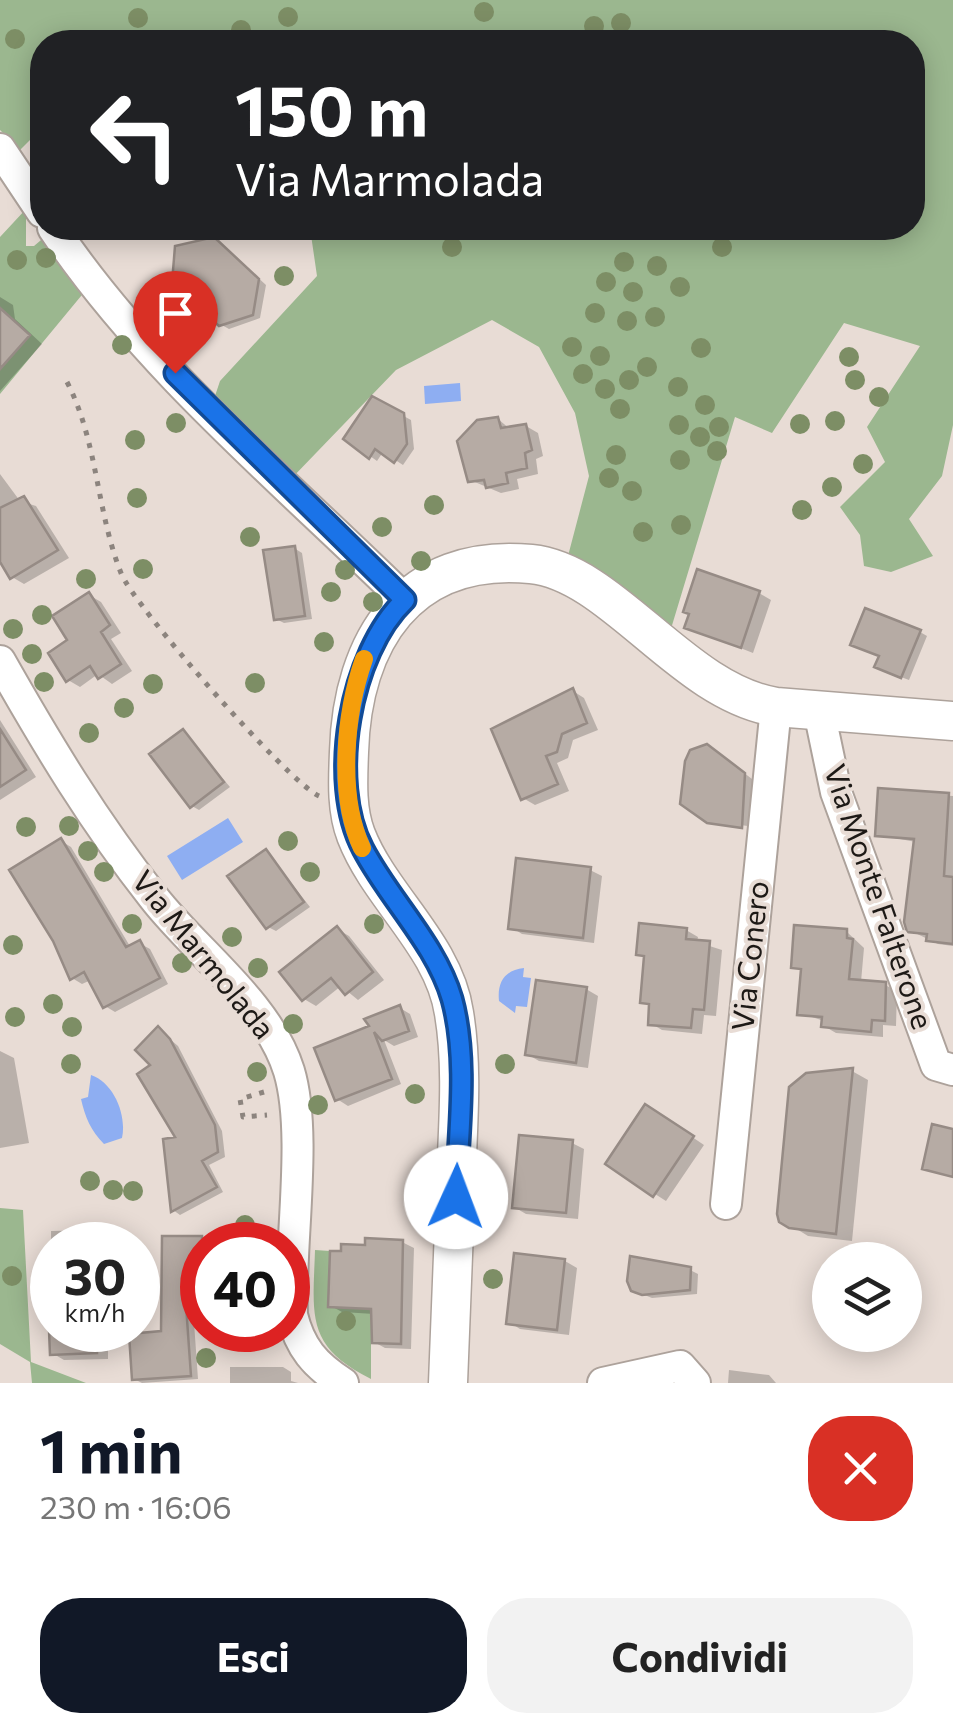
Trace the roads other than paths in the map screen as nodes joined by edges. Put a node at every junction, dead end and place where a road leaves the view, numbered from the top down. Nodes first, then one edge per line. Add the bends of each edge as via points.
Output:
1 (0, 149) edge
2 (30, 194) edge
3 (61, 240) edge
4 (405, 600) junction
5 (0, 661) edge
6 (776, 707) junction
7 (819, 711) junction
8 (953, 721) edge
9 (953, 1070) edge
10 (726, 1204) dead end
11 (343, 1383) edge
12 (448, 1383) edge
13 (603, 1383) edge
14 (695, 1383) edge

1 - 2 street
3 - 4 street via 87,279 197,396
4 - 6 street via 476,566 550,567 711,681 737,697
4 - 12 street via 372,643 357,682 350,806 362,847 434,961 454,1010 460,1092
5 - 11 street, Via Marmolada via 74,792 274,1038 288,1067 295,1127 292,1315 307,1353
6 - 7 street
6 - 10 street, Via Conero
7 - 8 street
7 - 9 street, Via Monte Falterone via 836,792 936,1065
13 - 14 street via 680,1366

